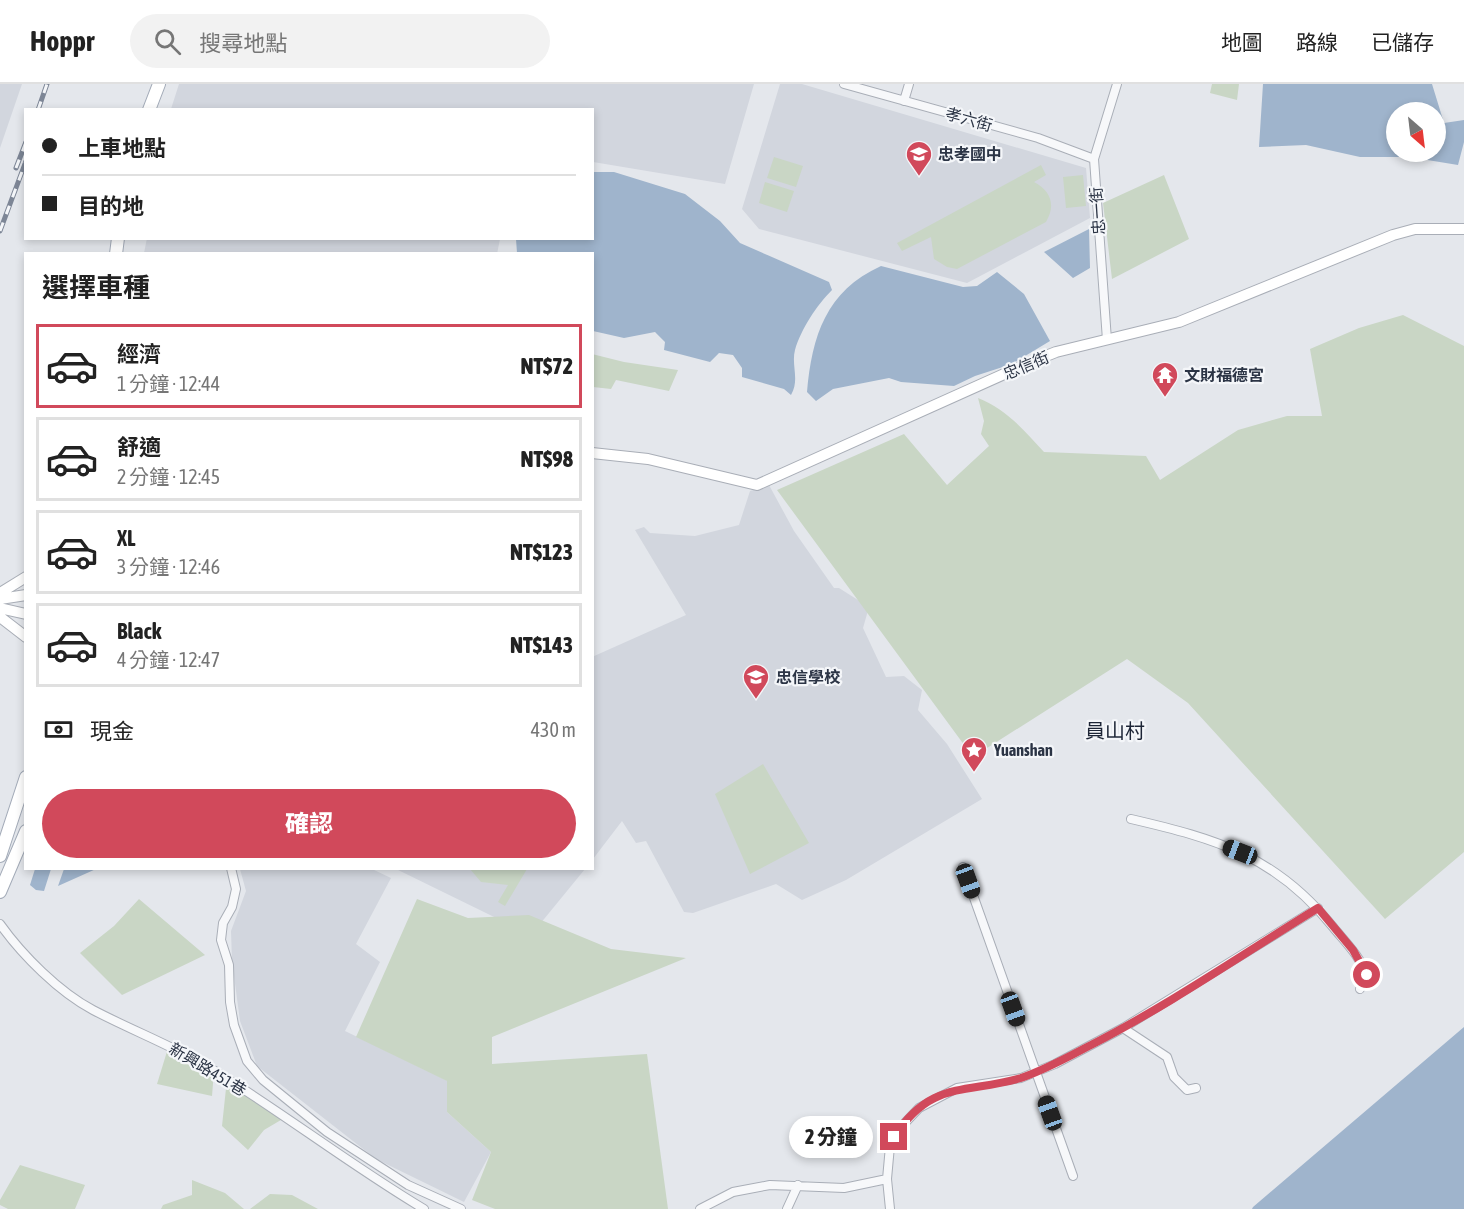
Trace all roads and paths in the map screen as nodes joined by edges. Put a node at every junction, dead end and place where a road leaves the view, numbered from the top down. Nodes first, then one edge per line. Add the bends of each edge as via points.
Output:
1 (151, 84) edge
2 (159, 84) edge
3 (844, 84) edge
4 (909, 84) edge
5 (1117, 84) edge
6 (904, 101) junction
7 (143, 108) edge
8 (150, 108) edge
9 (1094, 159) junction
10 (1464, 229) edge
11 (1107, 340) junction
12 (594, 453) edge
13 (24, 578) edge
14 (0, 593) edge
15 (24, 595) edge
16 (0, 599) edge
17 (0, 608) edge
18 (24, 614) edge
19 (0, 617) edge
20 (24, 635) edge
21 (24, 783) edge
22 (1131, 819) dead end
23 (24, 836) edge
24 (0, 856) edge
25 (963, 867) dead end
26 (231, 870) edge
27 (0, 892) edge
28 (1318, 908) junction
29 (0, 924) edge
30 (1360, 989) dead end
31 (1123, 1028) junction
32 (1035, 1071) junction
33 (1196, 1088) dead end
34 (1073, 1176) dead end
35 (887, 1179) junction
36 (798, 1185) junction
37 (424, 1209) edge
38 (461, 1209) edge
39 (700, 1209) edge
40 (787, 1209) edge
41 (890, 1209) edge

1 - 7 main road
2 - 8 main road
3 - 6 street, 孝六街
4 - 6 street
5 - 9 street, 忠一街
6 - 9 street, 孝六街 via 1038,138
9 - 11 street, 忠一街
10 - 11 street, 忠信街 via 1415,229 1393,235 1179,322
11 - 12 street, 忠信街 via 1031,362 757,485 648,459
13 - 14 street
15 - 16 street
17 - 18 street
19 - 20 street
21 - 24 main road
22 - 28 street via 1193,833 1240,852 1286,878
23 - 27 main road
25 - 32 street
26 - 38 street via 236,889 221,940 229,965 234,1025 247,1060 262,1080 327,1131 408,1185
28 - 30 street via 1362,962 1367,975
28 - 31 street
29 - 37 street, 新興路451巷 via 21,951 92,1009 214,1071
31 - 32 street
31 - 33 street via 1167,1058 1179,1084 1187,1090
32 - 34 street
32 - 35 street via 1022,1077 957,1088 919,1108 894,1137
35 - 36 street via 844,1188
35 - 41 street
36 - 39 street via 770,1185 734,1192
36 - 40 street

